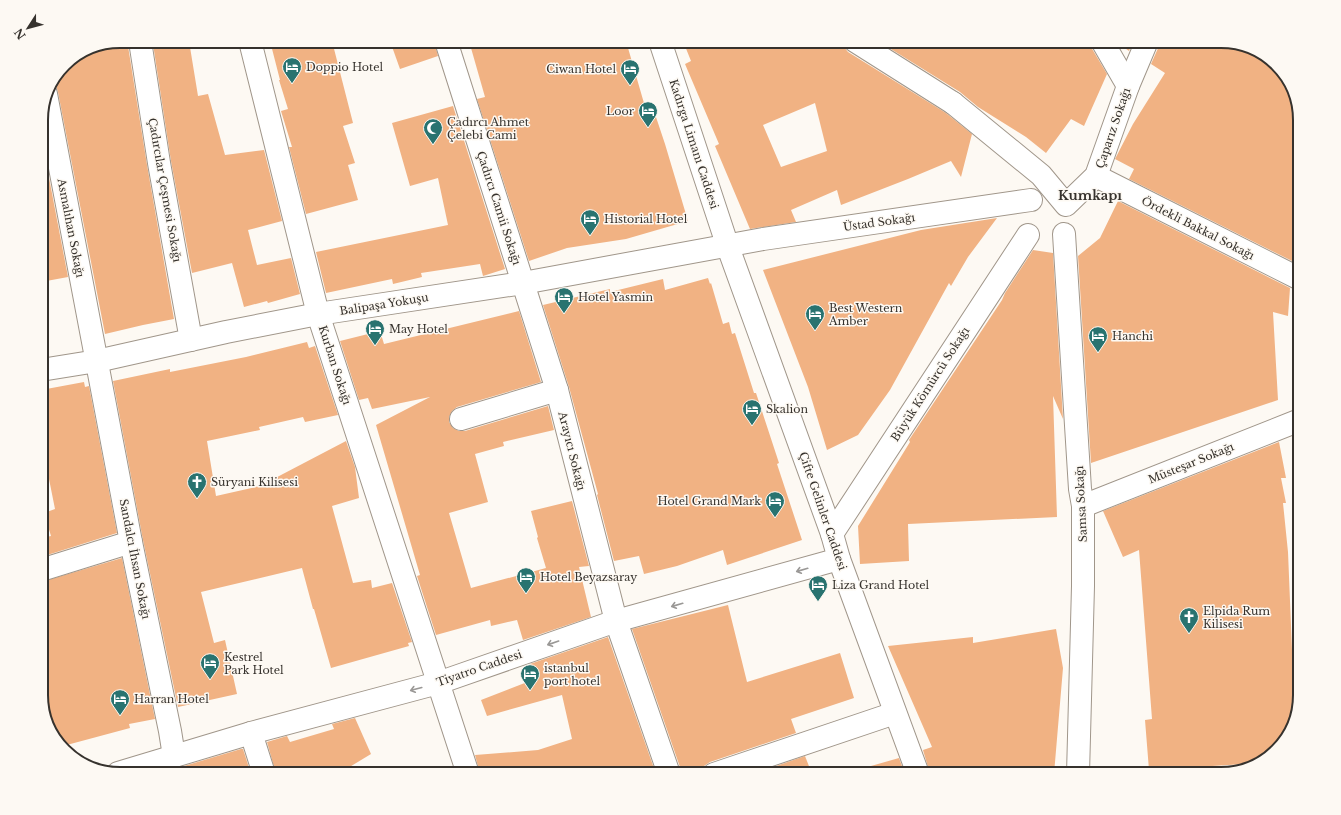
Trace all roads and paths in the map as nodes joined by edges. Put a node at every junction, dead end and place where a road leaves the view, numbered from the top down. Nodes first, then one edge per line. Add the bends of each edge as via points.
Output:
1 (141, 48) edge
2 (252, 48) edge
3 (448, 48) edge
4 (662, 48) edge
5 (866, 48) edge
6 (1106, 48) edge
7 (1144, 48) edge
8 (1128, 86) junction
9 (49, 110) edge
10 (1096, 176) junction
11 (1030, 200) junction
12 (1066, 205) junction
13 (1064, 234) junction
14 (1028, 235) junction
15 (728, 247) junction
16 (1293, 275) edge
17 (523, 283) junction
18 (318, 314) junction
19 (191, 340) junction
20 (97, 361) junction
21 (48, 369) edge
22 (557, 390) junction
23 (461, 418) dead end
24 (1293, 423) edge
25 (1083, 506) junction
26 (832, 534) junction
27 (131, 542) junction
28 (839, 559) junction
29 (48, 568) edge
30 (616, 621) junction
31 (438, 683) junction
32 (895, 713) junction
33 (251, 733) junction
34 (174, 756) junction
35 (138, 767) edge
36 (262, 767) edge
37 (466, 767) edge
38 (667, 767) edge
39 (735, 767) edge
40 (915, 767) edge
41 (1078, 767) edge

1 - 19 street, Çadırcılar Çeşmesi Sokağı
2 - 18 street, Kurban Sokağı
3 - 17 street, Çadırcı Camii Sokağı
4 - 15 street, Kadırga Limanı Caddesi
5 - 12 street via 953,103 1042,175
6 - 8 street
7 - 8 street, Çaparız Sokağı
8 - 10 street, Çaparız Sokağı
9 - 20 street, Asmalıhan Sokağı
10 - 12 street, Çaparız Sokağı
10 - 16 street, Ördekli Bakkal Sokağı
11 - 12 street via 1045,194 1060,199
11 - 14 street via 1022,213 1023,229
11 - 15 street, Üstad Sokağı
12 - 13 street via 1070,220
13 - 14 street via 1058,240 1042,243
13 - 25 street, Samsa Sokağı
14 - 26 street, Büyük Kömürcü Sokağı
15 - 17 street, Balipaşa Yokuşu
15 - 26 street, Çifte Gelinler Caddesi
17 - 18 street, Balipaşa Yokuşu
17 - 22 street, Arayıcı Sokağı
18 - 19 street, Balipaşa Yokuşu
18 - 31 street, Kurban Sokağı
19 - 20 street, Balipaşa Yokuşu
20 - 21 street, Balipaşa Yokuşu
20 - 27 street, Sandalcı İhsan Sokağı
22 - 23 street
22 - 30 street, Arayıcı Sokağı
24 - 25 street, Müsteşar Sokağı
25 - 41 street, Samsa Sokağı
26 - 28 street, Çifte Gelinler Caddesi
27 - 29 street
27 - 34 street, Sandalcı İhsan Sokağı
28 -> 30 street, Tiyatro Caddesi
28 - 32 street, Çifte Gelinler Caddesi
30 -> 31 street, Tiyatro Caddesi
30 - 38 street, Arayıcı Sokağı
31 -> 33 street, Tiyatro Caddesi
31 - 37 street, Kurban Sokağı
32 - 39 street
32 - 40 street, Çifte Gelinler Caddesi
33 - 34 street, Tiyatro Caddesi
33 - 36 street
34 - 35 street, Tiyatro Caddesi

